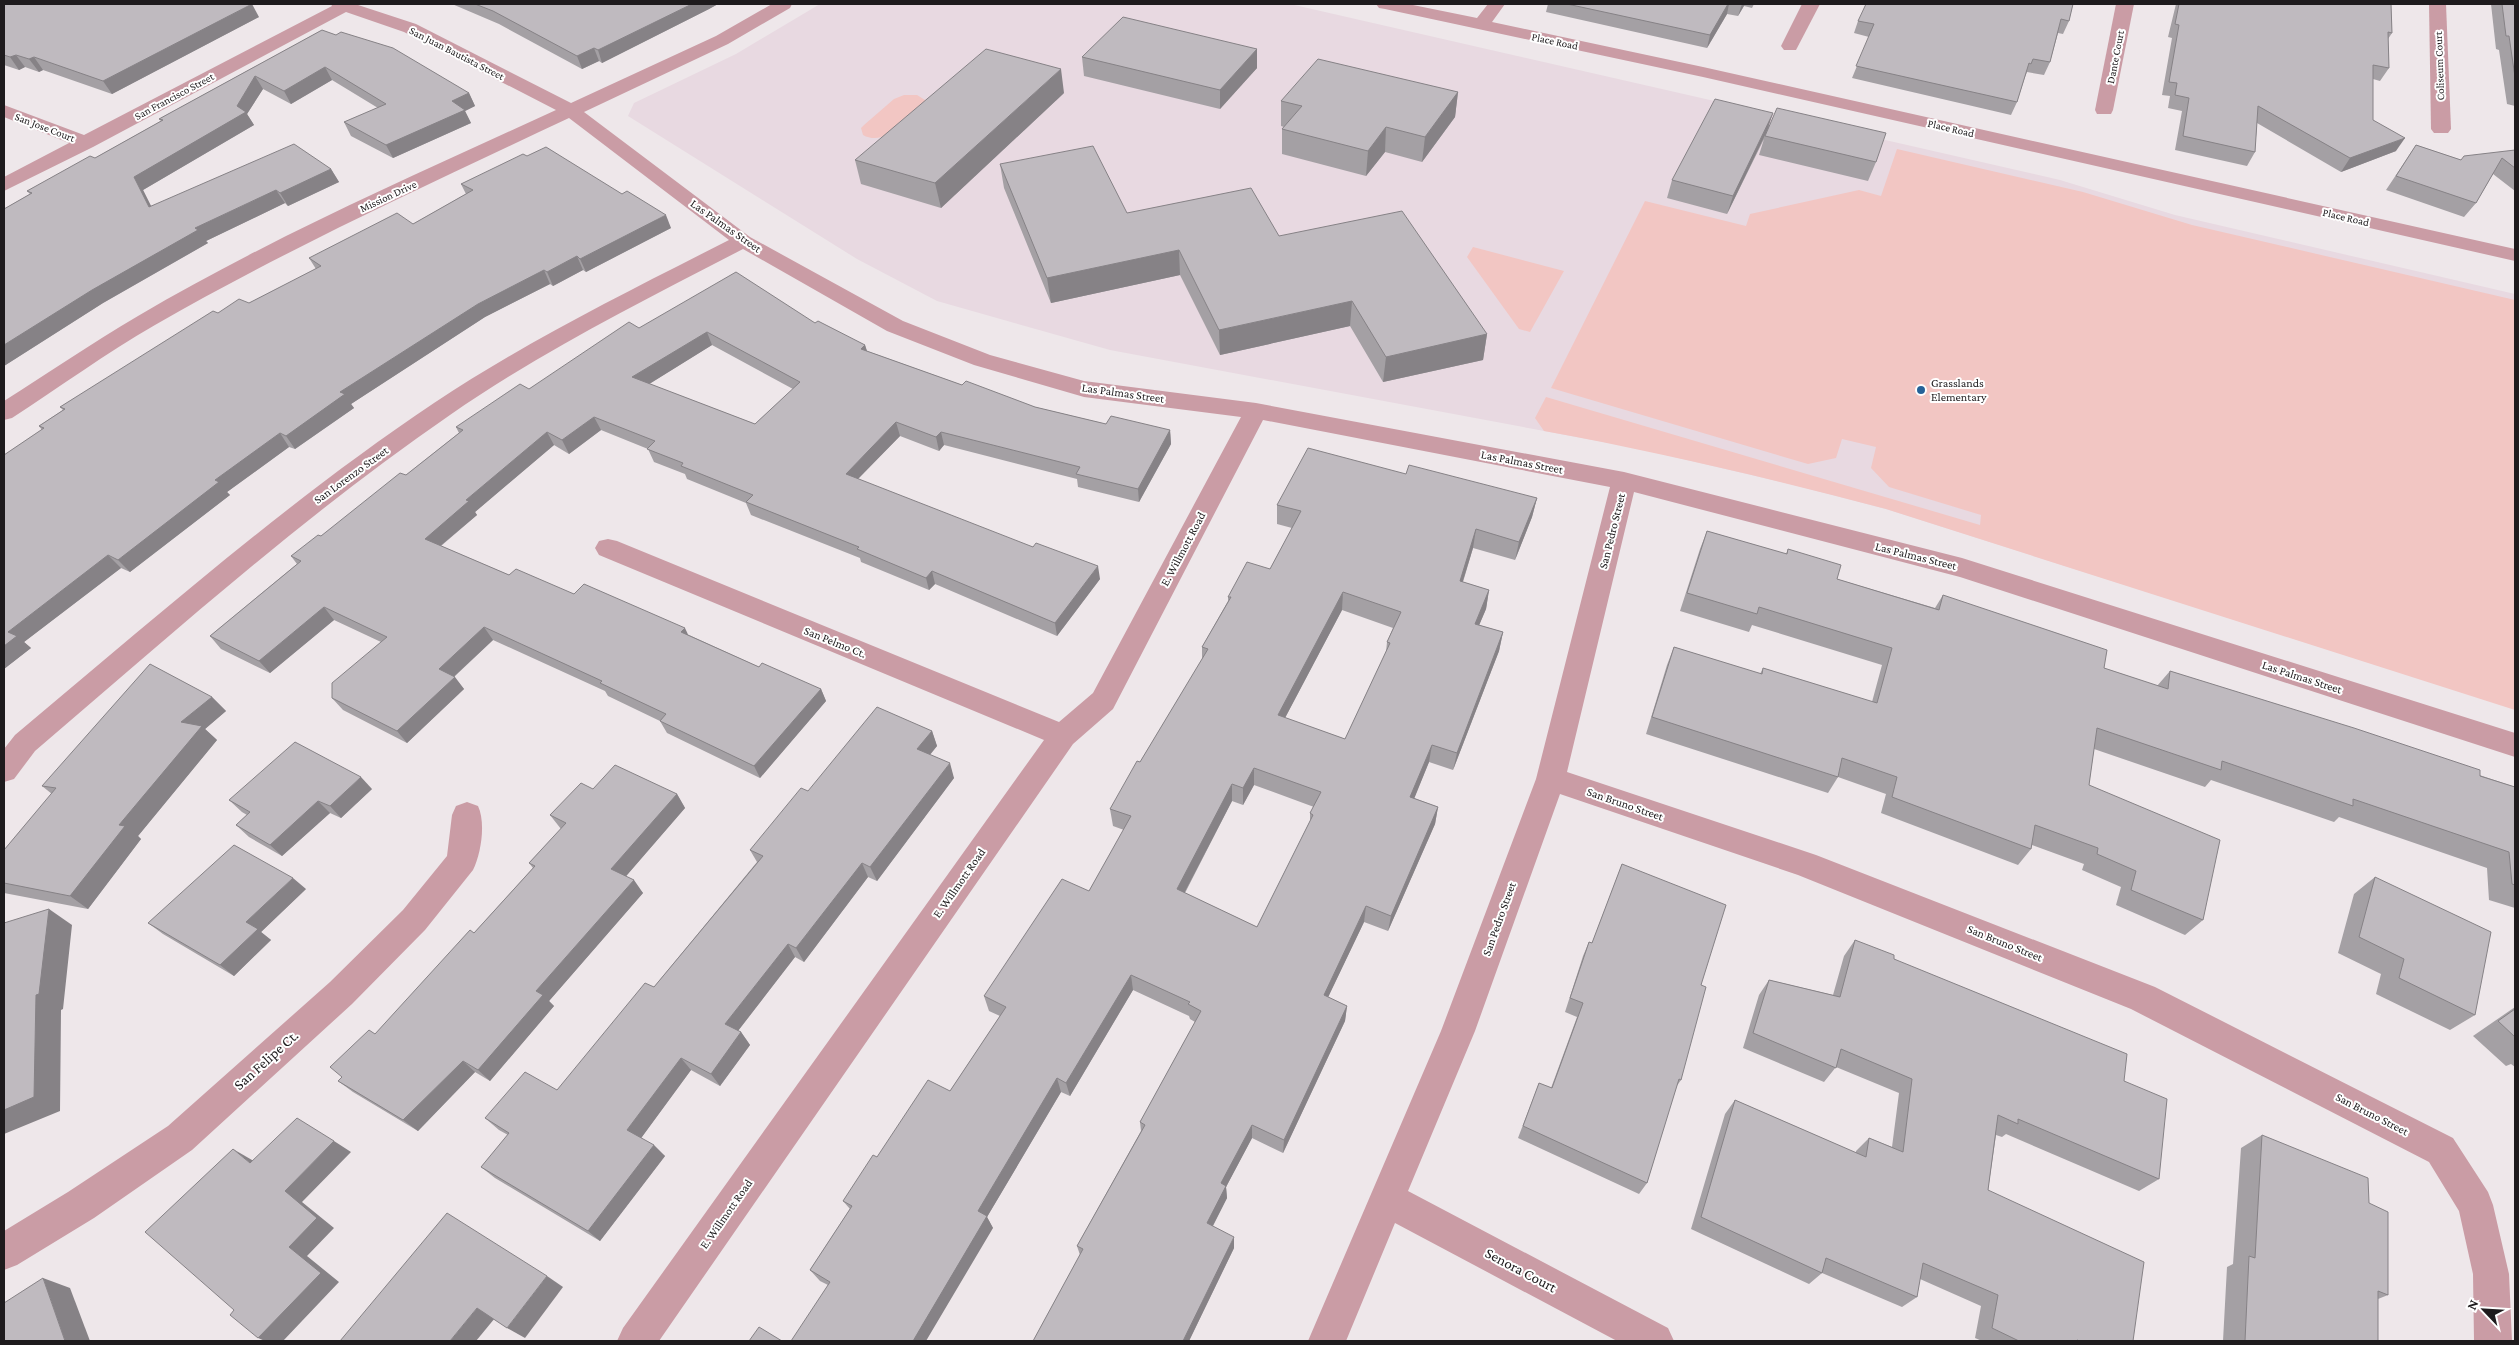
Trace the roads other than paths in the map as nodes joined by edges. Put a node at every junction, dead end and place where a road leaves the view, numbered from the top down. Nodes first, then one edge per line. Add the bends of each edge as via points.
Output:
1 (784, 4) edge
2 (1385, 4) edge
3 (1497, 4) edge
4 (1811, 4) edge
5 (2125, 4) edge
6 (2437, 4) edge
7 (342, 5) edge
8 (1481, 25) junction
9 (1790, 46) dead end
10 (2104, 110) dead end
11 (4, 111) edge
12 (571, 111) junction
13 (2441, 129) dead end
14 (86, 143) junction
15 (4, 186) edge
16 (742, 240) junction
17 (2515, 255) edge
18 (1256, 411) junction
19 (4, 412) edge
20 (1624, 482) junction
21 (608, 548) dead end
22 (1063, 736) junction
23 (2515, 745) edge
24 (4, 770) edge
25 (1551, 779) junction
26 (467, 815) dead end
27 (1387, 1199) junction
28 (4, 1252) edge
29 (636, 1341) edge
30 (1327, 1341) edge
31 (1654, 1341) edge
32 (2493, 1341) edge

1 - 12 street, Mission Drive via 722,40
2 - 8 street, Place Road
3 - 8 street
4 - 9 street
5 - 10 street, Dante Court
6 - 13 street, Coliseum Court
7 - 12 street, San Juan Bautista Street via 410,28
7 - 14 street, San Francisco Street
8 - 17 street, Place Road via 1713,74
11 - 14 street, San Jose Court
12 - 16 street, Las Palmas Street
12 - 19 street, Mission Drive via 261,258 146,321
14 - 15 street, San Francisco Street
16 - 18 street, Las Palmas Street via 895,326 982,360 1084,389
16 - 24 street, San Lorenzo Street via 557,339 443,408 321,496 25,743
18 - 20 street, Las Palmas Street
18 - 22 street, E. Willmott Road via 1103,701
20 - 23 street, Las Palmas Street via 1962,568
20 - 25 street, San Pedro Street
21 - 22 street, San Pelmo Ct.
22 - 29 street, E. Willmott Road
25 - 27 street, San Pedro Street via 1458,1031
25 - 32 street, San Bruno Street via 1805,864 2143,998 2441,1150 2475,1205 2491,1274
26 - 28 street, San Felipe Ct. via 462,861 414,920 340,993 180,1138 81,1206
27 - 30 street, San Pedro Street
27 - 31 street, Senora Court

